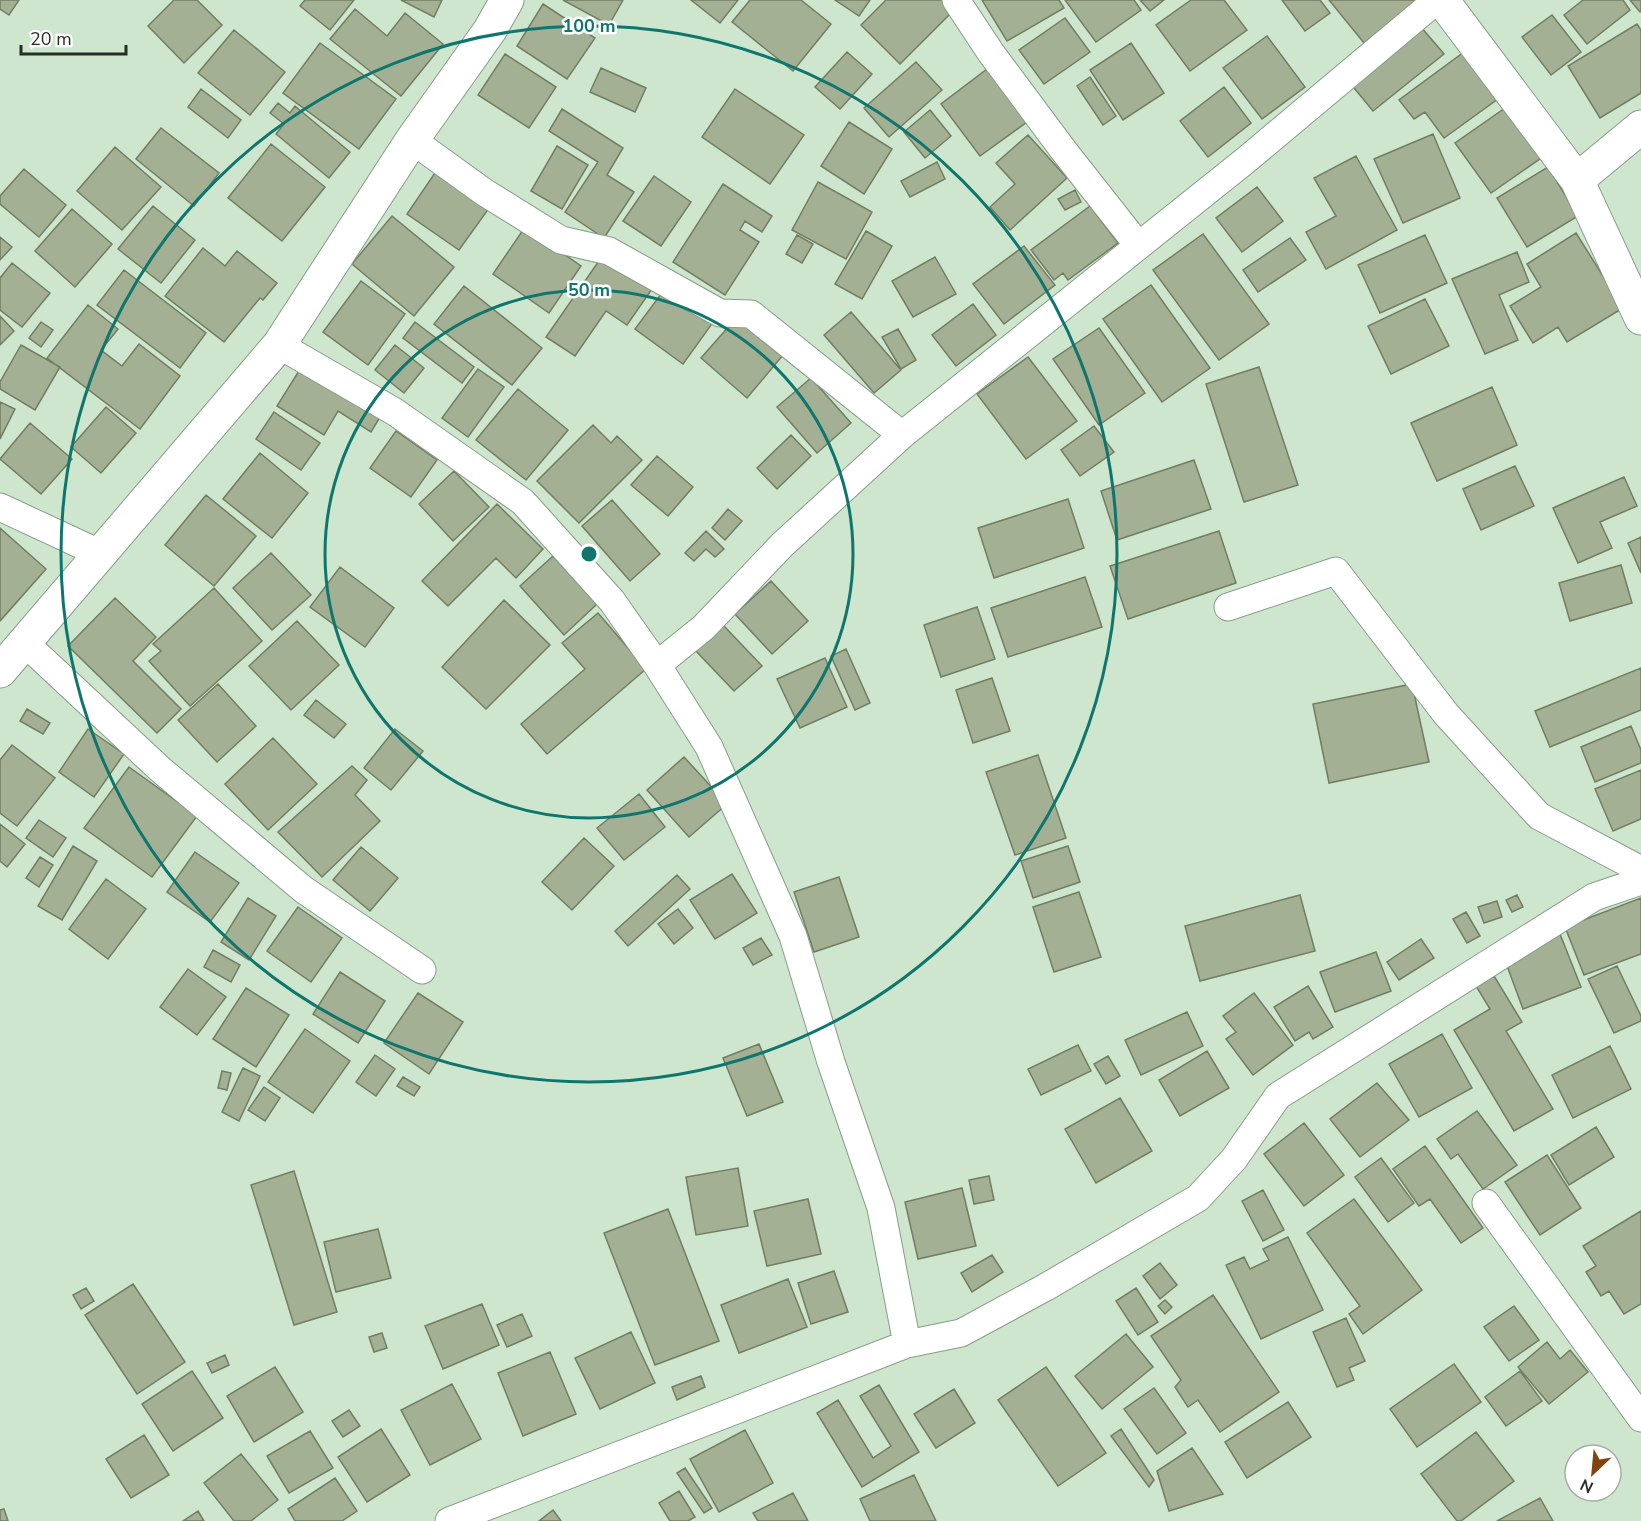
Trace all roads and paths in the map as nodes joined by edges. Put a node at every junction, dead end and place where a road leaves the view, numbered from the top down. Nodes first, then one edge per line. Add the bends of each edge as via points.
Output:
1 (507, 0) edge
2 (956, 0) edge
3 (1439, 0) edge
4 (1641, 127) edge
5 (412, 141) junction
6 (1577, 180) junction
7 (1138, 245) junction
8 (1641, 318) edge
9 (279, 345) junction
10 (902, 435) junction
11 (0, 507) edge
12 (101, 554) junction
13 (1228, 607) dead end
14 (25, 643) junction
15 (657, 665) junction
16 (0, 671) edge
17 (1641, 870) edge
18 (1641, 881) edge
19 (422, 970) dead end
20 (1486, 1203) dead end
21 (907, 1344) junction
22 (1641, 1418) edge
23 (450, 1521) edge

1 - 5 street
2 - 7 street via 1017,88
3 - 6 street
3 - 7 street
4 - 6 street
5 - 9 street
5 - 10 street via 561,240 609,250 720,313 751,314
6 - 8 street
7 - 10 street
9 - 12 street
9 - 15 street via 395,412 523,502 612,601
10 - 15 street via 782,545 704,627
11 - 12 street
12 - 14 street
13 - 17 street via 1336,571 1446,714 1539,816
14 - 16 street
14 - 19 street via 161,770 304,890
15 - 21 street via 709,747 793,936 881,1208
18 - 21 street via 1594,897 1278,1096 1234,1159 1198,1198 961,1333
20 - 22 street
21 - 23 street

